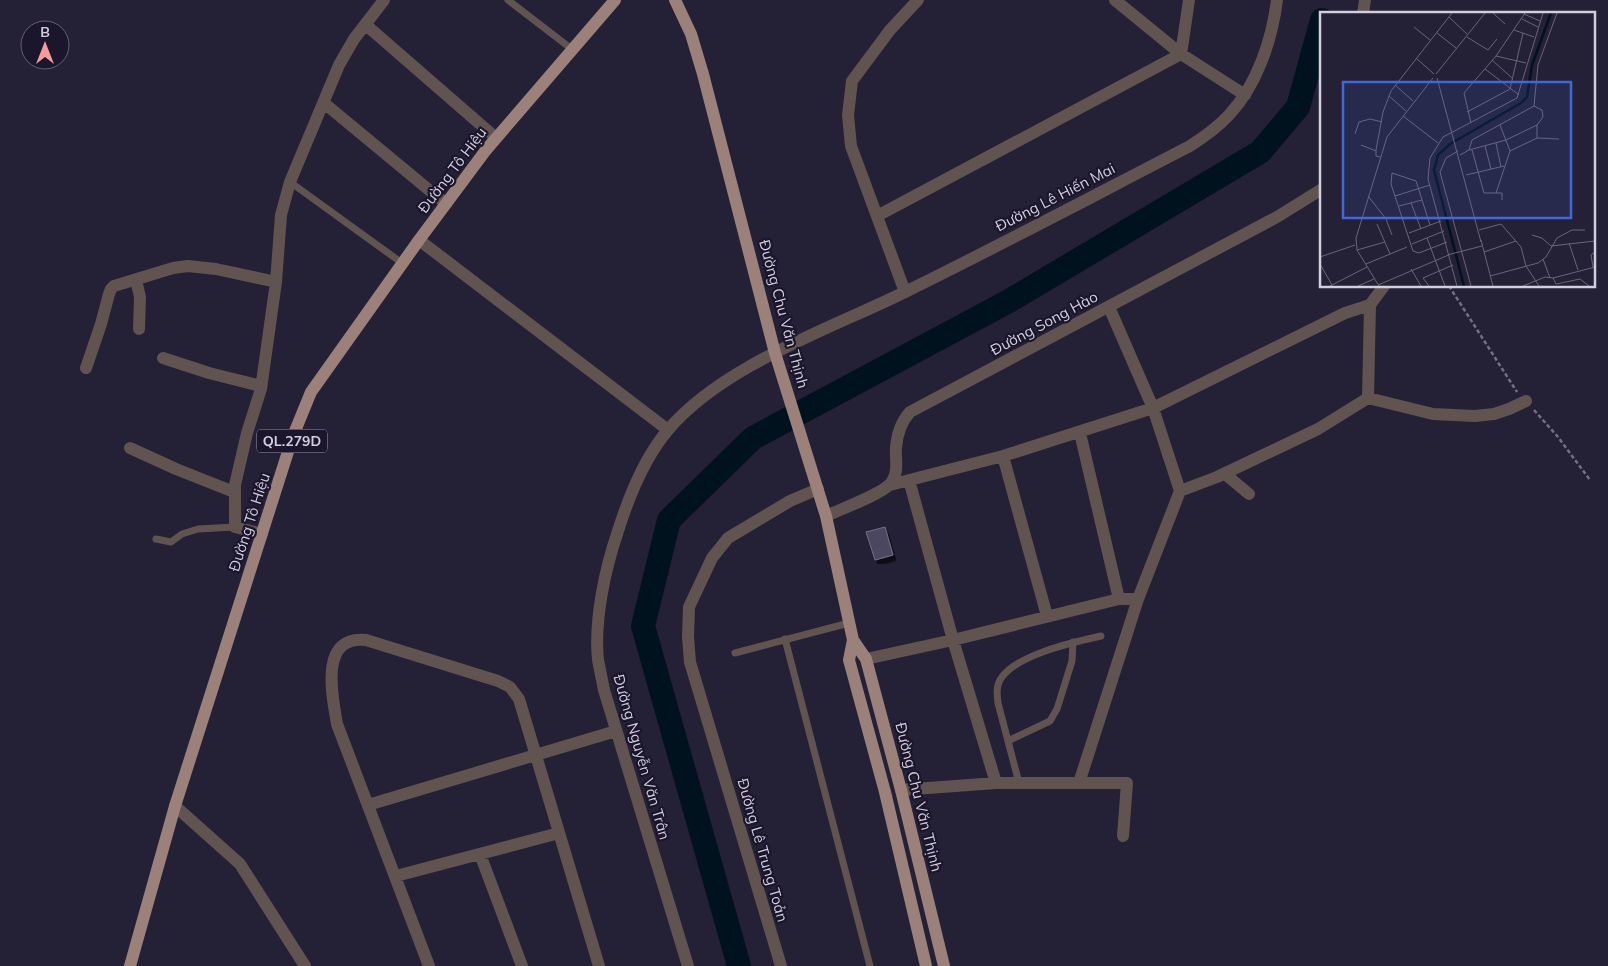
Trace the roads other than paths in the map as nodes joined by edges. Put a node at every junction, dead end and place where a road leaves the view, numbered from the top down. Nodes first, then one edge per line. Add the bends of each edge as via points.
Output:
1 (384, 0) edge
2 (508, 0) edge
3 (615, 0) edge
4 (675, 0) edge
5 (918, 0) edge
6 (1115, 0) edge
7 (1189, 0) edge
8 (1277, 0) edge
9 (366, 26) junction
10 (573, 50) junction
11 (1181, 54) junction
12 (1244, 94) junction
13 (324, 103) junction
14 (496, 138) junction
15 (290, 182) junction
16 (1320, 190) edge
17 (446, 204) junction
18 (877, 216) junction
19 (419, 240) junction
20 (402, 264) junction
21 (136, 280) junction
22 (276, 282) junction
23 (1383, 288) edge
24 (905, 292) junction
25 (1370, 305) junction
26 (1109, 307) junction
27 (139, 329) dead end
28 (775, 353) junction
29 (163, 358) dead end
30 (86, 368) dead end
31 (261, 386) junction
32 (1368, 398) junction
33 (1526, 401) road end
34 (1153, 408) junction
35 (668, 430) junction
36 (1080, 433) junction
37 (130, 448) dead end
38 (1002, 456) junction
39 (1224, 474) junction
40 (909, 480) junction
41 (890, 484) junction
42 (818, 490) junction
43 (1180, 491) junction
44 (234, 492) junction
45 (1249, 494) dead end
46 (826, 516) junction
47 (235, 527) junction
48 (262, 534) junction
49 (156, 538) dead end
50 (1138, 598) junction
51 (1119, 599) junction
52 (1047, 616) junction
53 (848, 623) junction
54 (1101, 636) dead end
55 (785, 640) junction
56 (852, 640) junction
57 (953, 640) junction
58 (1073, 642) junction
59 (735, 653) dead end
60 (866, 659) junction
61 (616, 731) junction
62 (1008, 742) junction
63 (536, 755) junction
64 (996, 783) junction
65 (1019, 783) junction
66 (1079, 783) junction
67 (901, 790) junction
68 (368, 805) junction
69 (175, 806) junction
70 (559, 833) junction
71 (1123, 836) dead end
72 (480, 854) junction
73 (396, 876) junction
74 (130, 966) edge
75 (305, 966) edge
76 (430, 966) edge
77 (522, 966) edge
78 (600, 966) edge
79 (688, 966) edge
80 (781, 966) edge
81 (870, 966) edge
82 (926, 966) edge
83 (944, 966) edge

1 - 9 street
2 - 10 lane
3 - 10 main road, Đường Tô Hiệu / QL.279D
4 - 28 main road, Đường Chu Văn Thịnh via 691,34 703,74
5 - 18 street via 890,30 852,81 848,115 851,146
6 - 11 street
7 - 11 street
8 - 12 street, Đường Lê Hiến Mai via 1262,61
9 - 13 street via 339,65
9 - 14 street
10 - 14 main road, Đường Tô Hiệu / QL.279D
11 - 12 street
11 - 18 street
12 - 24 street, Đường Lê Hiến Mai via 1229,115 1190,146
13 - 15 street
13 - 17 street
14 - 17 main road, Đường Tô Hiệu / QL.279D
15 - 20 lane
15 - 22 street via 281,215
16 - 26 street, Đường Song Hào via 1277,217
17 - 19 main road, Đường Tô Hiệu / QL.279D
18 - 24 street
19 - 20 main road, Đường Tô Hiệu / QL.279D
19 - 35 street
20 - 48 main road, Đường Tô Hiệu / QL.279D via 311,392 293,436
21 - 22 street via 188,266
21 - 27 street via 140,297
21 - 30 street via 111,289
22 - 31 street
23 - 25 street
24 - 28 street, Đường Lê Hiến Mai
25 - 32 street
25 - 34 street via 1345,313
26 - 34 street
26 - 41 street, Đường Song Hào via 910,412 899,430 897,465
28 - 35 street, Đường Nguyễn Văn Trân via 708,393
28 - 42 main road, Đường Chu Văn Thịnh
29 - 31 street
31 - 44 street
32 - 33 street via 1433,414 1475,416 1494,414
32 - 39 street via 1318,429
34 - 36 street
34 - 43 street
35 - 61 street, Đường Nguyễn Văn Trân via 647,461 625,510 605,578 598,659
36 - 38 street
36 - 51 street
37 - 44 street
38 - 40 street
38 - 52 street
39 - 43 street
39 - 45 street
40 - 41 street
40 - 57 street
41 - 46 street
42 - 46 main road, Đường Chu Văn Thịnh
42 - 80 street, Đường Lê Trung Toản via 790,501 728,538 712,558 689,606 690,662
43 - 50 street
44 - 47 street
46 - 53 main road, Đường Chu Văn Thịnh
47 - 48 street
47 - 49 lane via 198,529 171,542
48 - 69 main road, Đường Tô Hiệu / QL.279D
50 - 51 street
50 - 66 street
51 - 52 street
52 - 57 street
53 - 55 lane
53 - 56 main road, Đường Chu Văn Thịnh
54 - 58 lane
55 - 59 lane
55 - 81 lane
56 - 60 main road, Đường Chu Văn Thịnh
56 - 82 main road, Đường Chu Văn Thịnh via 849,660 885,792
57 - 60 street
57 - 64 street
58 - 62 lane via 1072,661 1050,721
58 - 62 lane via 1008,668 999,680 996,693
60 - 67 main road, Đường Chu Văn Thịnh
61 - 63 street
61 - 79 street, Đường Nguyễn Văn Trân
62 - 65 lane
63 - 68 street
63 - 68 street via 519,699 510,687 355,639 339,648 334,658 332,696 337,724
63 - 70 street
64 - 65 street
64 - 67 street
65 - 66 street
66 - 71 street via 1127,783
67 - 83 main road, Đường Chu Văn Thịnh
68 - 73 street
69 - 74 main road, Đường Tô Hiệu / QL.279D
69 - 75 street via 240,864
70 - 72 street
70 - 78 street
72 - 73 street
72 - 77 street
73 - 76 street

